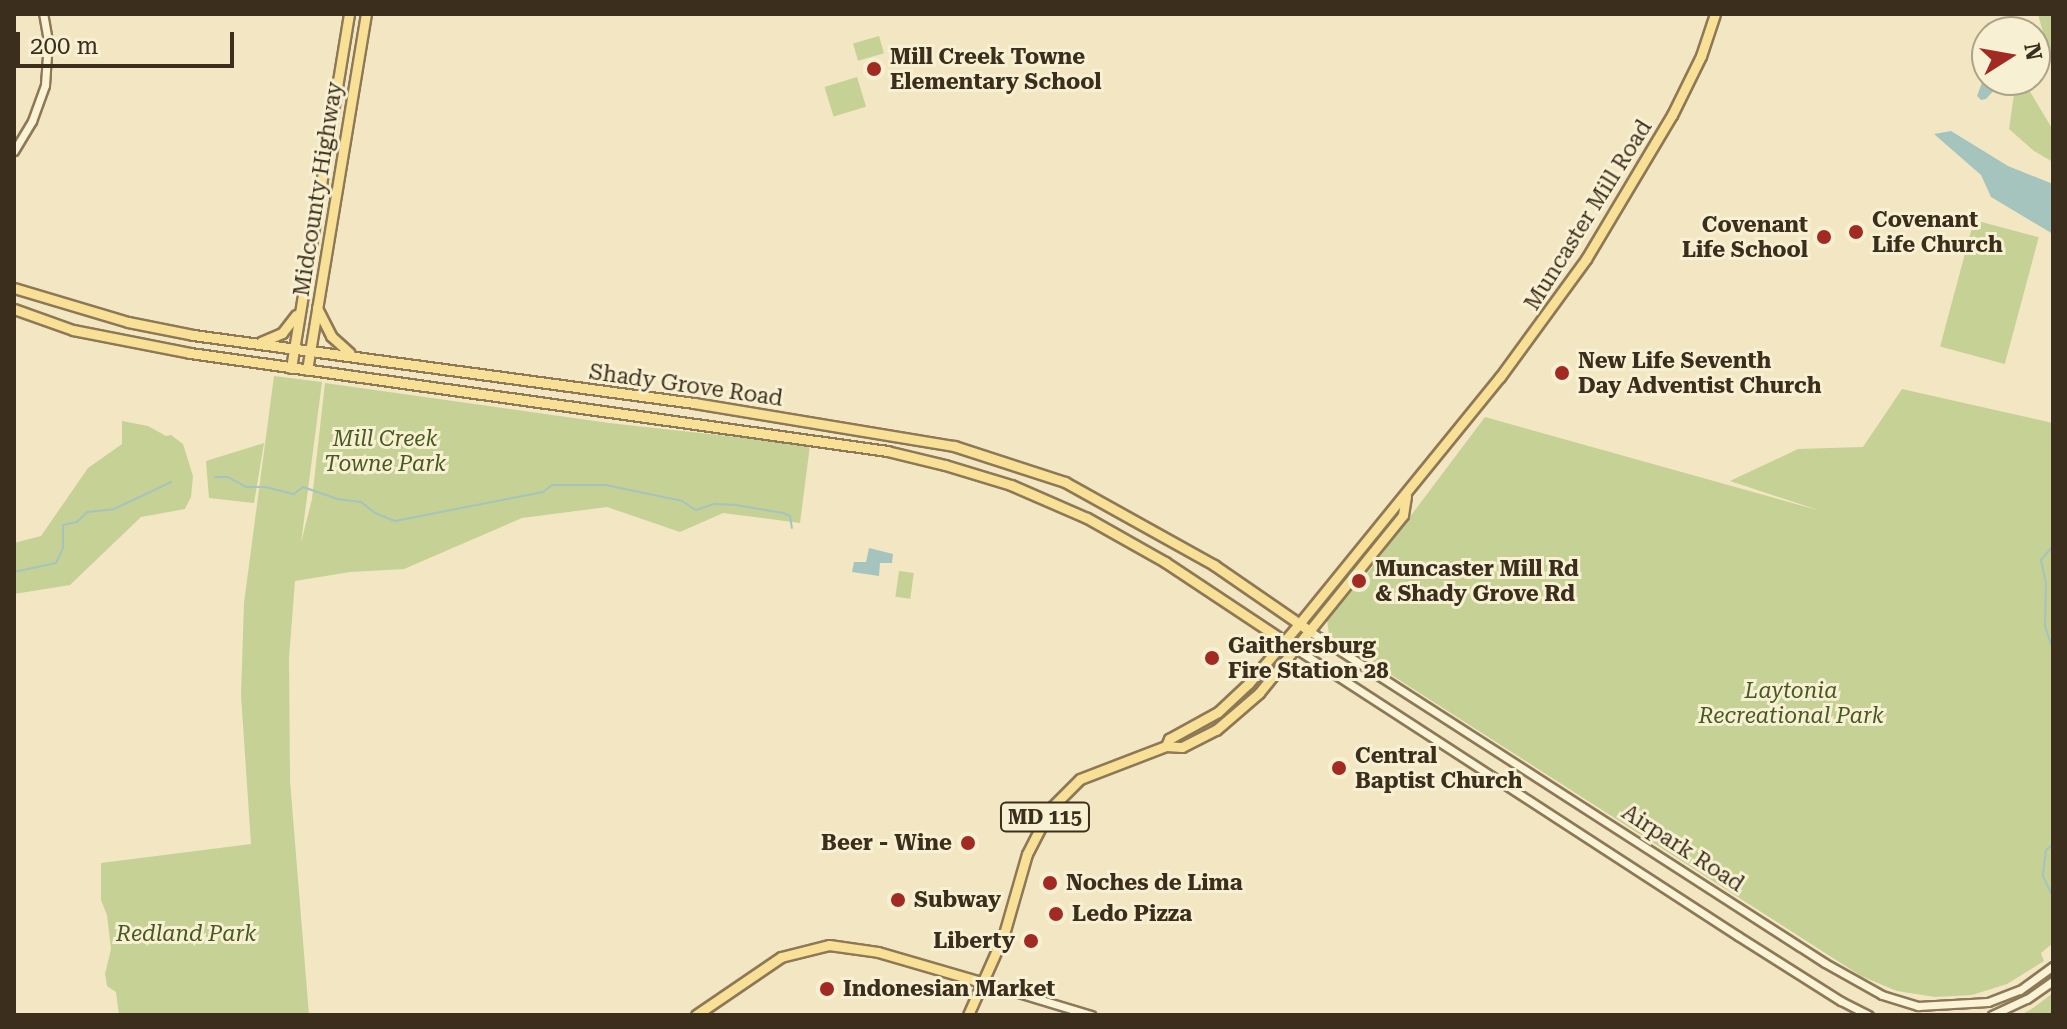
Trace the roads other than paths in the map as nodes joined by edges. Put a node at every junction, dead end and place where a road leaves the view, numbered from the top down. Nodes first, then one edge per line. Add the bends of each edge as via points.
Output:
1 (43, 14) edge
2 (349, 14) edge
3 (366, 14) edge
4 (1715, 14) edge
5 (14, 151) edge
6 (14, 288) edge
7 (301, 305) junction
8 (317, 307) junction
9 (14, 309) edge
10 (258, 343) junction
11 (294, 347) junction
12 (310, 349) junction
13 (353, 355) junction
14 (291, 368) junction
15 (307, 370) junction
16 (1406, 496) junction
17 (1299, 624) junction
18 (1311, 632) junction
19 (1283, 641) junction
20 (1296, 649) junction
21 (1166, 746) junction
22 (2053, 966) edge
23 (2053, 981) edge
24 (985, 983) junction
25 (696, 1015) edge
26 (968, 1015) edge
27 (1091, 1015) edge
28 (1869, 1015) edge
29 (1992, 1015) edge

1 - 5 street via 48,41 45,85
2 - 7 main road, Midcounty Highway
3 - 8 main road, Midcounty Highway
4 - 16 main road, Muncaster Mill Road / MD 115 via 1672,115 1586,259
6 - 10 main road, Shady Grove Road via 128,322
7 - 10 main road via 289,326
7 - 11 main road, Midcounty Highway
8 - 12 main road, Midcounty Highway
8 - 13 main road via 331,336
9 - 14 main road, Shady Grove Road via 73,330
10 - 11 main road, Shady Grove Road
11 - 12 main road, Shady Grove Road
11 - 14 main road, Midcounty Highway
12 - 13 main road, Shady Grove Road
12 - 15 main road, Midcounty Highway
13 - 17 main road, Shady Grove Road via 954,446 1065,482 1214,565
14 - 15 main road, Shady Grove Road
15 - 19 main road, Shady Grove Road via 887,451 945,465 1011,485 1087,518 1165,562
16 - 17 main road, Muncaster Mill Road / MD 115 via 1393,505
16 - 18 main road, Muncaster Mill Road / MD 115 via 1403,515
17 - 18 main road, Shady Grove Road
17 - 19 main road, Muncaster Mill Road / MD 115
18 - 20 main road, Muncaster Mill Road / MD 115
18 - 22 street, Airpark Road via 1882,995 1918,1006 1980,1003 2020,990
19 - 20 main road, Shady Grove Road
19 - 21 main road, Muncaster Mill Road / MD 115 via 1230,702 1169,739
20 - 21 main road, Muncaster Mill Road / MD 115 via 1251,702 1222,726 1182,747
20 - 28 street, Airpark Road via 1750,944
21 - 24 main road, Muncaster Mill Road / MD 115 via 1080,779 1050,809 1027,854
23 - 29 street
24 - 25 main road via 866,949 811,947 781,957
24 - 26 main road, Muncaster Mill Road / MD 115
24 - 27 street

